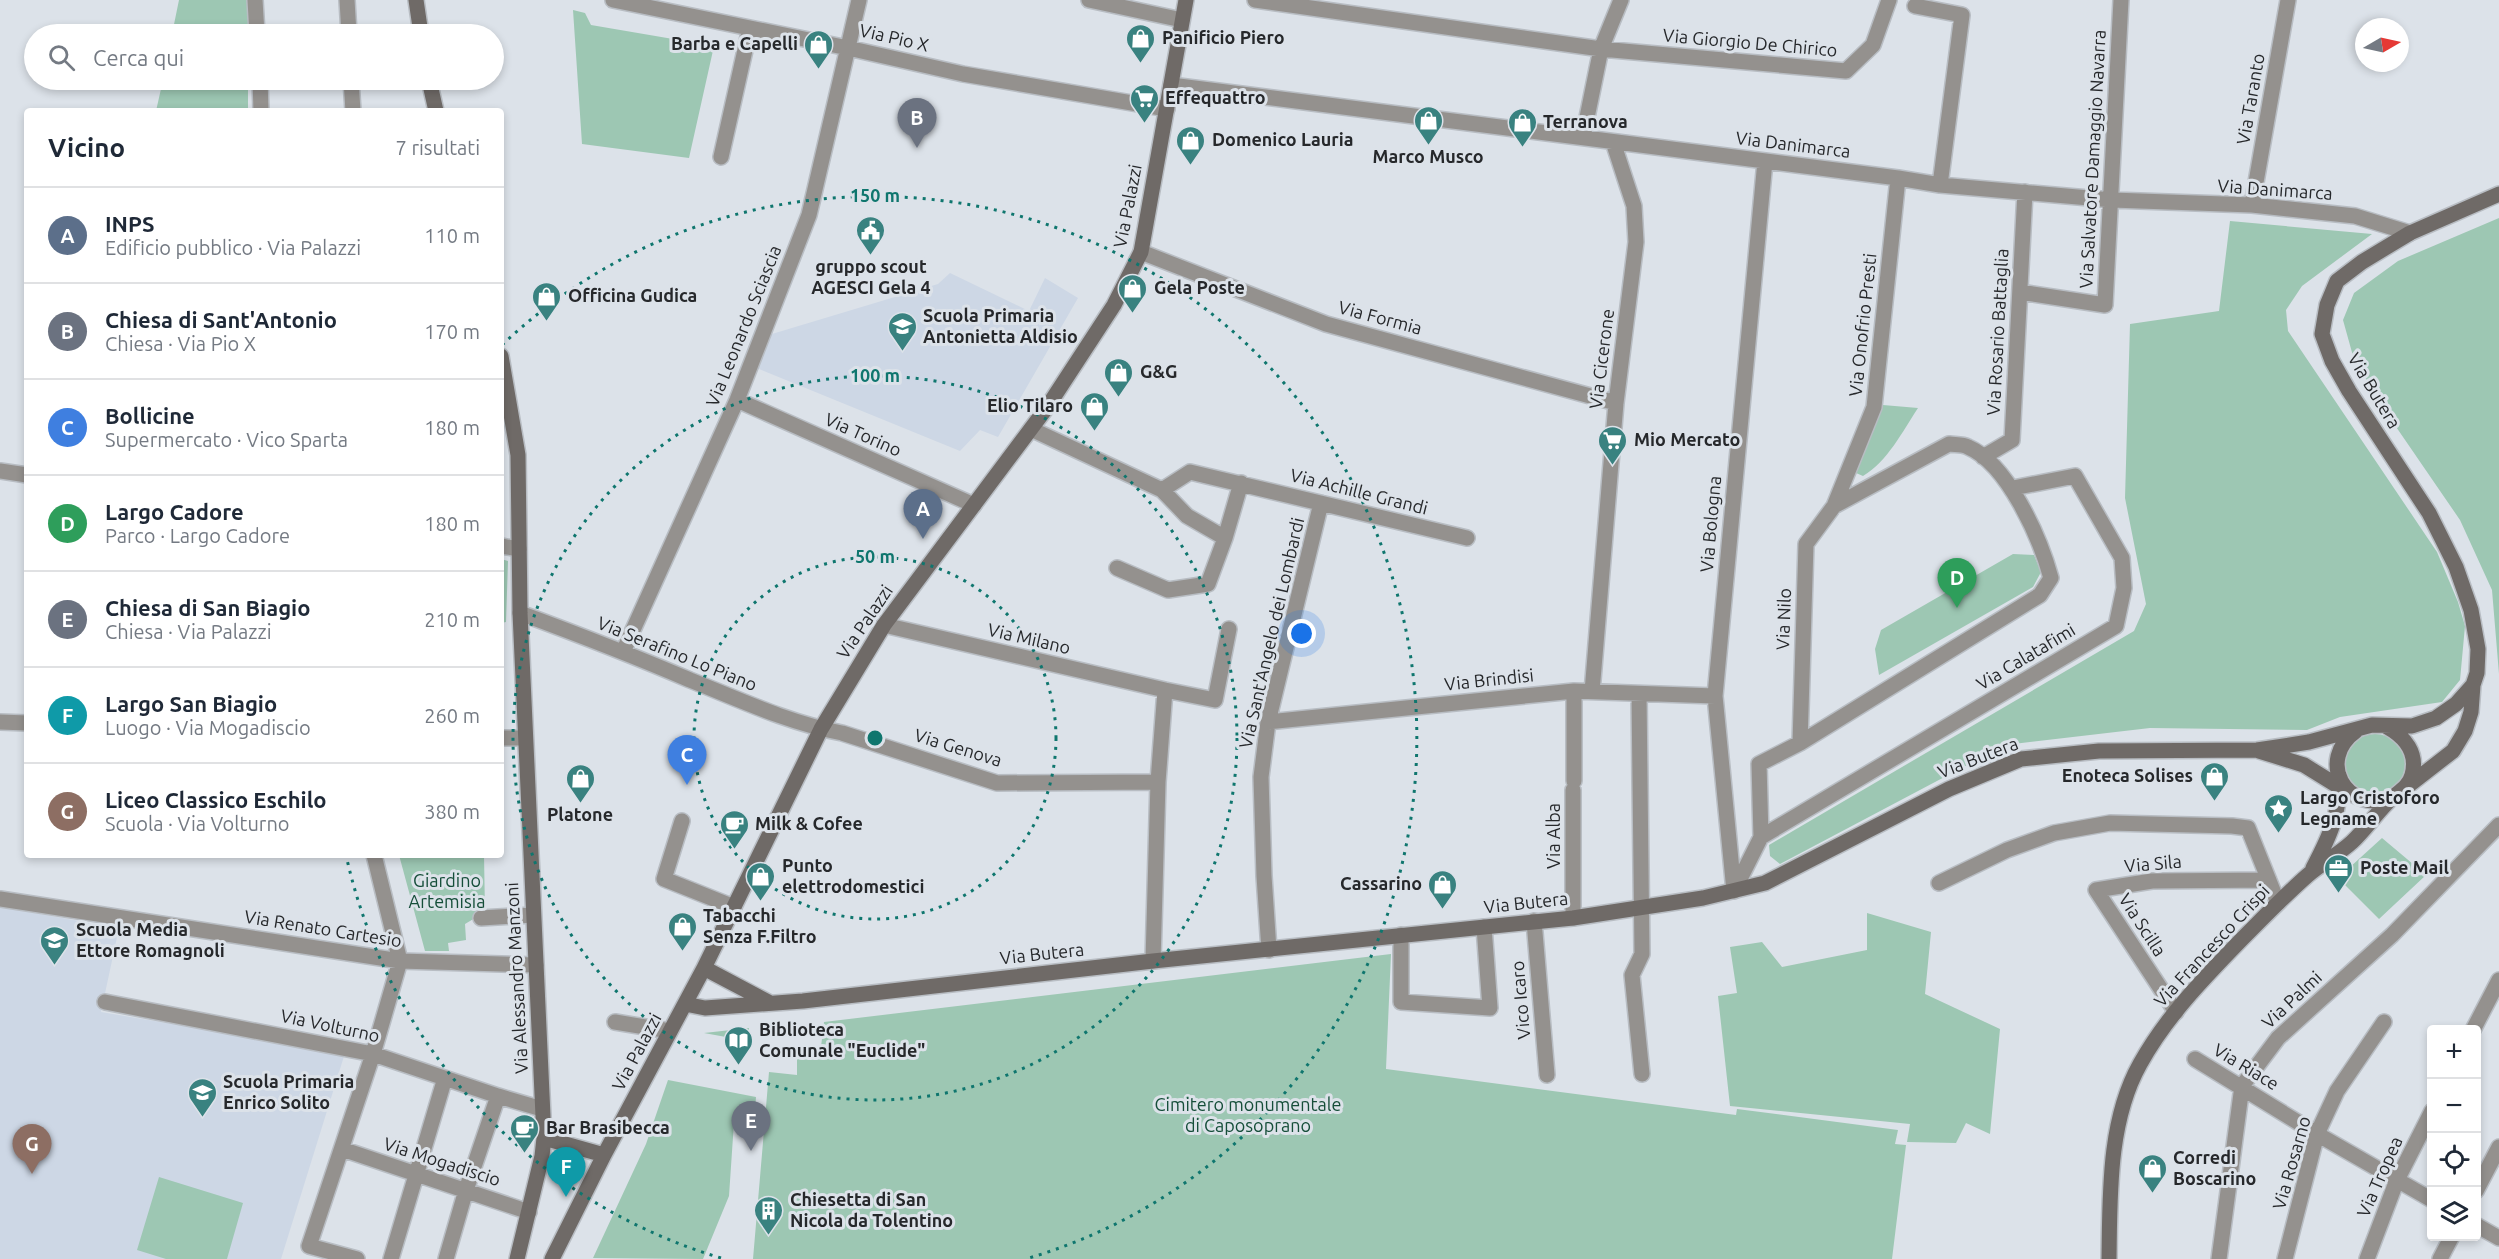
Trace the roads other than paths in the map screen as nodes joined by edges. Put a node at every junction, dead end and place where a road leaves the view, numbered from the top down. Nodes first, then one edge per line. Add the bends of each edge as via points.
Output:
1 (255, 0) edge
2 (346, 0) edge
3 (416, 0) edge
4 (613, 0) edge
5 (859, 0) edge
6 (1089, 0) edge
7 (1186, 0) edge
8 (1255, 0) edge
9 (1621, 0) edge
10 (1889, 0) edge
11 (2121, 0) edge
12 (2288, 0) edge
13 (1915, 6) dead end
14 (1182, 20) junction
15 (256, 24) edge
16 (348, 24) edge
17 (420, 24) edge
18 (750, 28) junction
19 (848, 48) junction
20 (1601, 49) junction
21 (1171, 85) junction
22 (260, 90) edge
23 (352, 90) edge
24 (431, 90) edge
25 (261, 108) edge
26 (353, 108) edge
27 (435, 108) edge
28 (1167, 110) junction
29 (1583, 137) junction
30 (1612, 142) junction
31 (721, 157) dead end
32 (1765, 161) junction
33 (1898, 178) junction
34 (1940, 185) junction
35 (2025, 192) junction
36 (2499, 194) edge
37 (2112, 200) junction
38 (2252, 206) junction
39 (2410, 233) junction
40 (1141, 252) junction
41 (2019, 292) junction
42 (504, 373) edge
43 (737, 400) junction
44 (1616, 403) junction
45 (1031, 429) junction
46 (1983, 457) junction
47 (0, 471) edge
48 (24, 475) edge
49 (1241, 483) junction
50 (2013, 489) junction
51 (1162, 490) junction
52 (1321, 503) junction
53 (974, 505) junction
54 (1834, 506) junction
55 (1225, 538) junction
56 (1467, 538) dead end
57 (504, 546) edge
58 (519, 549) junction
59 (1116, 568) dead end
60 (520, 613) junction
61 (884, 625) junction
62 (1229, 629) dead end
63 (623, 652) junction
64 (2473, 685) junction
65 (1165, 690) junction
66 (1574, 691) junction
67 (1592, 692) junction
68 (1640, 694) junction
69 (1714, 696) junction
70 (0, 722) edge
71 (1268, 722) junction
72 (24, 723) edge
73 (2387, 727) junction
74 (821, 729) junction
75 (2358, 729) junction
76 (504, 738) edge
77 (525, 738) junction
78 (1800, 743) junction
79 (2257, 750) junction
80 (1158, 782) junction
81 (2342, 785) junction
82 (2398, 794) junction
83 (682, 821) dead end
84 (2499, 825) edge
85 (1761, 837) junction
86 (375, 858) edge
87 (2310, 873) junction
88 (2269, 880) junction
89 (1939, 883) dead end
90 (2096, 890) joint
91 (1734, 891) junction
92 (0, 899) edge
93 (2278, 903) junction
94 (734, 907) junction
95 (1641, 908) junction
96 (533, 915) junction
97 (482, 918) dead end
98 (1573, 918) junction
99 (1534, 921) junction
100 (1484, 927) junction
101 (1401, 935) junction
102 (1269, 951) junction
103 (400, 961) junction
104 (1153, 962) junction
105 (536, 965) junction
106 (704, 968) junction
107 (2499, 980) edge
108 (105, 1002) dead end
109 (685, 1004) junction
110 (771, 1004) junction
111 (2176, 1012) junction
112 (615, 1022) dead end
113 (2384, 1022) dead end
114 (2476, 1025) edge
115 (670, 1031) junction
116 (373, 1054) junction
117 (2195, 1059) dead end
118 (1642, 1074) dead end
119 (1547, 1075) dead end
120 (445, 1078) junction
121 (2242, 1086) junction
122 (498, 1096) junction
123 (542, 1109) junction
124 (2427, 1122) edge
125 (2317, 1134) junction
126 (544, 1135) junction
127 (2499, 1147) edge
128 (342, 1149) junction
129 (604, 1155) junction
130 (417, 1173) junction
131 (2397, 1180) junction
132 (2478, 1187) edge
133 (466, 1190) junction
134 (2427, 1197) edge
135 (529, 1212) junction
136 (2481, 1229) edge
137 (2499, 1238) edge
138 (2449, 1241) edge
139 (357, 1259) edge
140 (391, 1259) edge
141 (446, 1259) edge
142 (518, 1259) edge
143 (552, 1259) edge
144 (2109, 1259) edge
145 (2219, 1259) edge
146 (2285, 1259) edge
147 (2367, 1259) edge
148 (2440, 1259) edge

1 - 15 street
2 - 16 street
3 - 17 street
4 - 18 street, Via Pio X
5 - 19 street, Via Leonardo Sciascia
6 - 14 street
7 - 14 street, Via Palazzi
8 - 20 street, Via Giorgio De Chirico
9 - 20 street
10 - 20 street, Via Giorgio De Chirico via 1873,45 1846,71
11 - 37 street, Via Salvatore Damaggio Navarra
12 - 38 street, Via Taranto
13 - 34 street via 1962,15
14 - 21 street, Via Palazzi
18 - 19 street, Via Pio X
18 - 31 street
19 - 28 street, Via Pio X via 963,74
19 - 43 street, Via Leonardo Sciascia via 808,215
20 - 29 street
21 - 28 street, Via Palazzi
21 - 29 street, Via Danimarca
22 - 25 street
23 - 26 street
24 - 27 street
28 - 40 street, Via Palazzi
29 - 30 street, Via Danimarca
30 - 32 street, Via Danimarca
30 - 44 street, Via Cicerone via 1634,206 1636,242
32 - 33 street, Via Danimarca
32 - 69 street, Via Bologna
33 - 34 street, Via Danimarca
33 - 54 street, Via Onofrio Presti via 1874,407
34 - 35 street, Via Danimarca
35 - 37 street, Via Danimarca
35 - 41 street, Via Rosario Battaglia
36 - 39 street, Via Butera
37 - 38 street, Via Danimarca
37 - 41 street, Via Salvatore Damaggio Navarra via 2105,305
38 - 39 street, Via Danimarca via 2355,216
39 - 64 street, Via Butera via 2337,281 2327,305 2322,334 2332,362 2429,513 2456,567 2471,610 2478,649
40 - 44 street, Via Formia via 1326,324
40 - 45 street, Via Palazzi via 1114,305
41 - 46 street, Via Rosario Battaglia via 2012,440
42 - 58 street, Via Alessandro Manzoni via 518,455
43 - 53 street, Via Torino
43 - 63 street, Via Leonardo Sciascia
44 - 67 street, Via Cicerone
45 - 51 street
45 - 53 street, Via Palazzi
46 - 50 street
46 - 54 street via 1967,446 1949,444
47 - 48 street
49 - 51 street, Via Achille Grandi via 1190,472
49 - 52 street, Via Achille Grandi
49 - 55 street
50 - 78 street via 2051,578 2040,595
50 - 85 street, Via Calatafimi via 2075,476 2122,558 2124,588 2116,626
51 - 55 street via 1187,516
52 - 56 street, Via Achille Grandi
52 - 71 street, Via Sant'Angelo dei Lombardi
53 - 61 street, Via Palazzi
54 - 78 street, Via Nilo via 1806,544
55 - 59 street via 1208,584 1168,590
57 - 58 street
58 - 60 street, Via Alessandro Manzoni
60 - 63 street, Via Serafino Lo Piano
60 - 77 street, Via Alessandro Manzoni
61 - 65 street, Via Milano
61 - 74 street, Via Palazzi
62 - 65 street, Via Milano via 1215,700
63 - 74 street, Via Serafino Lo Piano via 777,716
64 - 73 street via 2436,718 2412,726
64 - 82 street, Via Butera via 2465,731 2453,751
65 - 80 street
66 - 67 street, Via Brindisi
66 - 71 street, Via Brindisi
66 - 98 street, Via Alba
67 - 68 street, Via Brindisi
68 - 69 street, Via Brindisi
68 - 95 street
69 - 91 street, Via Bologna
70 - 72 street
71 - 102 street, Via Sant'Angelo dei Lombardi via 1261,777
73 - 75 street via 2372,725
73 - 82 street via 2400,735 2413,761 2412,776
74 - 80 street, Via Genova via 996,783
74 - 94 street, Via Palazzi
75 - 79 street
75 - 81 street via 2340,748 2337,761
76 - 77 street
77 - 96 street, Via Alessandro Manzoni
78 - 85 street via 1759,765
79 - 81 street via 2304,765
79 - 91 street, Via Butera via 2099,751 2021,759 1949,789 1765,883
80 - 104 street
81 - 82 street via 2370,802 2381,802
81 - 87 street via 2336,819
82 - 87 street via 2352,842
83 - 94 street via 664,879
84 - 121 street, Via Palmi via 2392,934 2278,1038
85 - 91 street
86 - 103 street
87 - 93 street, Via Francesco Crispi
88 - 89 street via 2248,828 2110,823 2054,833 2007,850
88 - 90 street, Via Sila via 2152,881
88 - 93 street
90 - 111 street, Via Scilla
91 - 95 street, Via Butera
92 - 103 street, Via Renato Cartesio
93 - 111 street, Via Francesco Crispi
94 - 106 street, Via Palazzi
95 - 98 street, Via Butera
95 - 118 street via 1642,954 1632,975
96 - 97 street
96 - 105 street, Via Alessandro Manzoni
98 - 99 street, Via Butera
99 - 100 street, Via Butera
99 - 119 street, Vico Icaro
100 - 101 street, Via Butera
100 - 101 street via 1490,1008 1401,1002
101 - 102 street, Via Butera
102 - 104 street, Via Butera
103 - 105 street, Via Renato Cartesio
103 - 116 street
104 - 110 street, Via Butera
105 - 123 street, Via Alessandro Manzoni
106 - 109 street, Via Palazzi
106 - 110 street
107 - 114 street
108 - 116 street, Via Volturno
109 - 110 street, Via Butera via 705,1008
109 - 115 street, Via Palazzi
111 - 144 street, Via Francesco Crispi via 2139,1065 2124,1099 2113,1170
112 - 115 street
113 - 125 street, Via Rosarno via 2337,1091
115 - 129 street, Via Palazzi
116 - 120 street, Via Volturno
116 - 128 street
117 - 121 street, Via Riace
120 - 122 street, Via Volturno
120 - 130 street
121 - 125 street, Via Riace
121 - 145 street, Via Palmi
122 - 123 street, Via Volturno
122 - 133 street
123 - 126 street, Via Alessandro Manzoni
124 - 131 street, Via Tropea
125 - 131 street, Via Riace
125 - 146 street, Via Rosarno
126 - 129 street
126 - 135 street, Via Alessandro Manzoni
127 - 132 street
128 - 130 street, Via Mogadiscio
128 - 139 street via 309,1246
129 - 143 street, Via Palazzi
130 - 133 street, Via Mogadiscio
130 - 140 street
131 - 134 street, Via Riace
131 - 147 street, Via Tropea
133 - 135 street, Via Mogadiscio
133 - 141 street
135 - 142 street, Via Alessandro Manzoni
136 - 137 street
138 - 148 street

